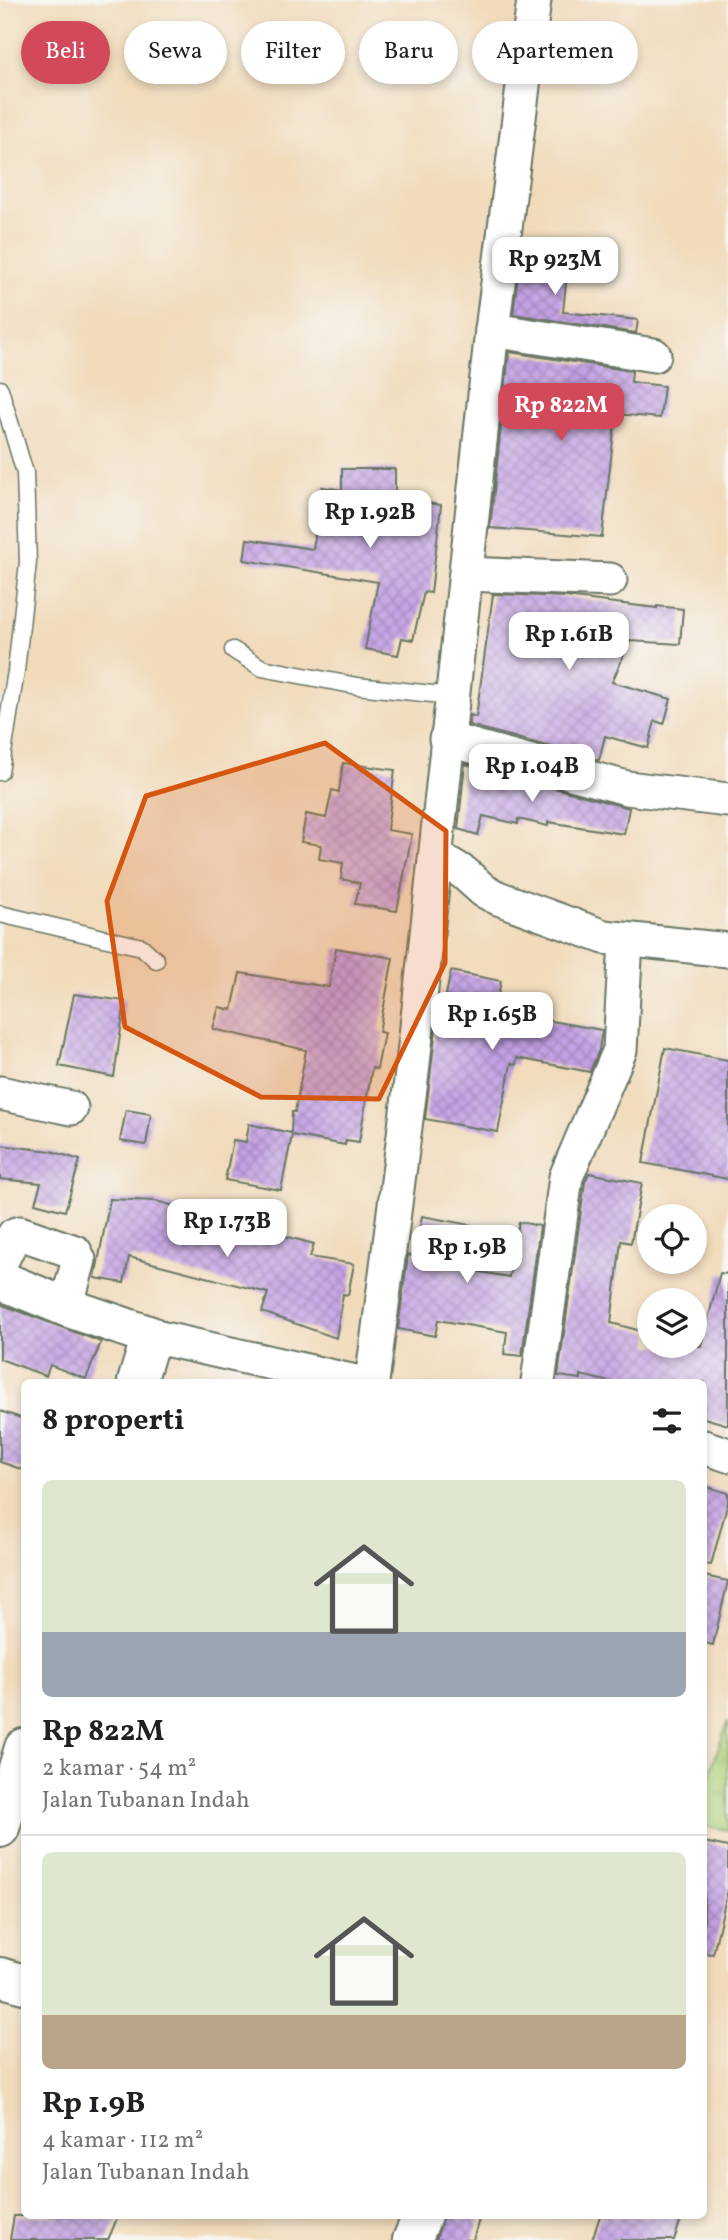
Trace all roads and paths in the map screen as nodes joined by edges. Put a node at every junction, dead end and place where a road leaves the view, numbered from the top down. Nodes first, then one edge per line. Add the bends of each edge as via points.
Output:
1 (534, 0) edge
2 (492, 330) junction
3 (654, 355) dead end
4 (0, 389) edge
5 (467, 574) junction
6 (610, 580) dead end
7 (233, 650) dead end
8 (451, 696) junction
9 (446, 739) junction
10 (0, 772) edge
11 (728, 800) edge
12 (436, 856) junction
13 (0, 914) edge
14 (626, 940) junction
15 (728, 950) edge
16 (156, 960) dead end
17 (0, 1093) edge
18 (71, 1108) dead end
19 (0, 1264) edge
20 (0, 1280) edge
21 (66, 1307) junction
22 (151, 1336) junction
23 (138, 1379) edge
24 (343, 1379) edge
25 (372, 1379) edge
26 (538, 1379) edge
27 (707, 1448) edge
28 (728, 1455) edge
29 (21, 1758) edge
30 (0, 1828) edge
31 (0, 1977) edge
32 (21, 1983) edge
33 (421, 2219) edge
34 (412, 2240) edge

1 - 2 street
2 - 3 street
2 - 5 street
4 - 10 lane via 24,473 29,562
5 - 6 street
5 - 8 street
7 - 8 lane via 262,668 357,686
8 - 9 street
9 - 11 street via 627,788
9 - 12 street
12 - 14 street via 498,898 604,937
12 - 25 street
13 - 16 lane via 142,947
14 - 15 street
14 - 26 street via 620,1050 566,1177
17 - 18 street
19 - 21 street via 20,1233 75,1252 79,1260
20 - 21 street
21 - 22 street
22 - 23 street
22 - 24 street
27 - 28 street
29 - 30 street
31 - 32 street
33 - 34 street

